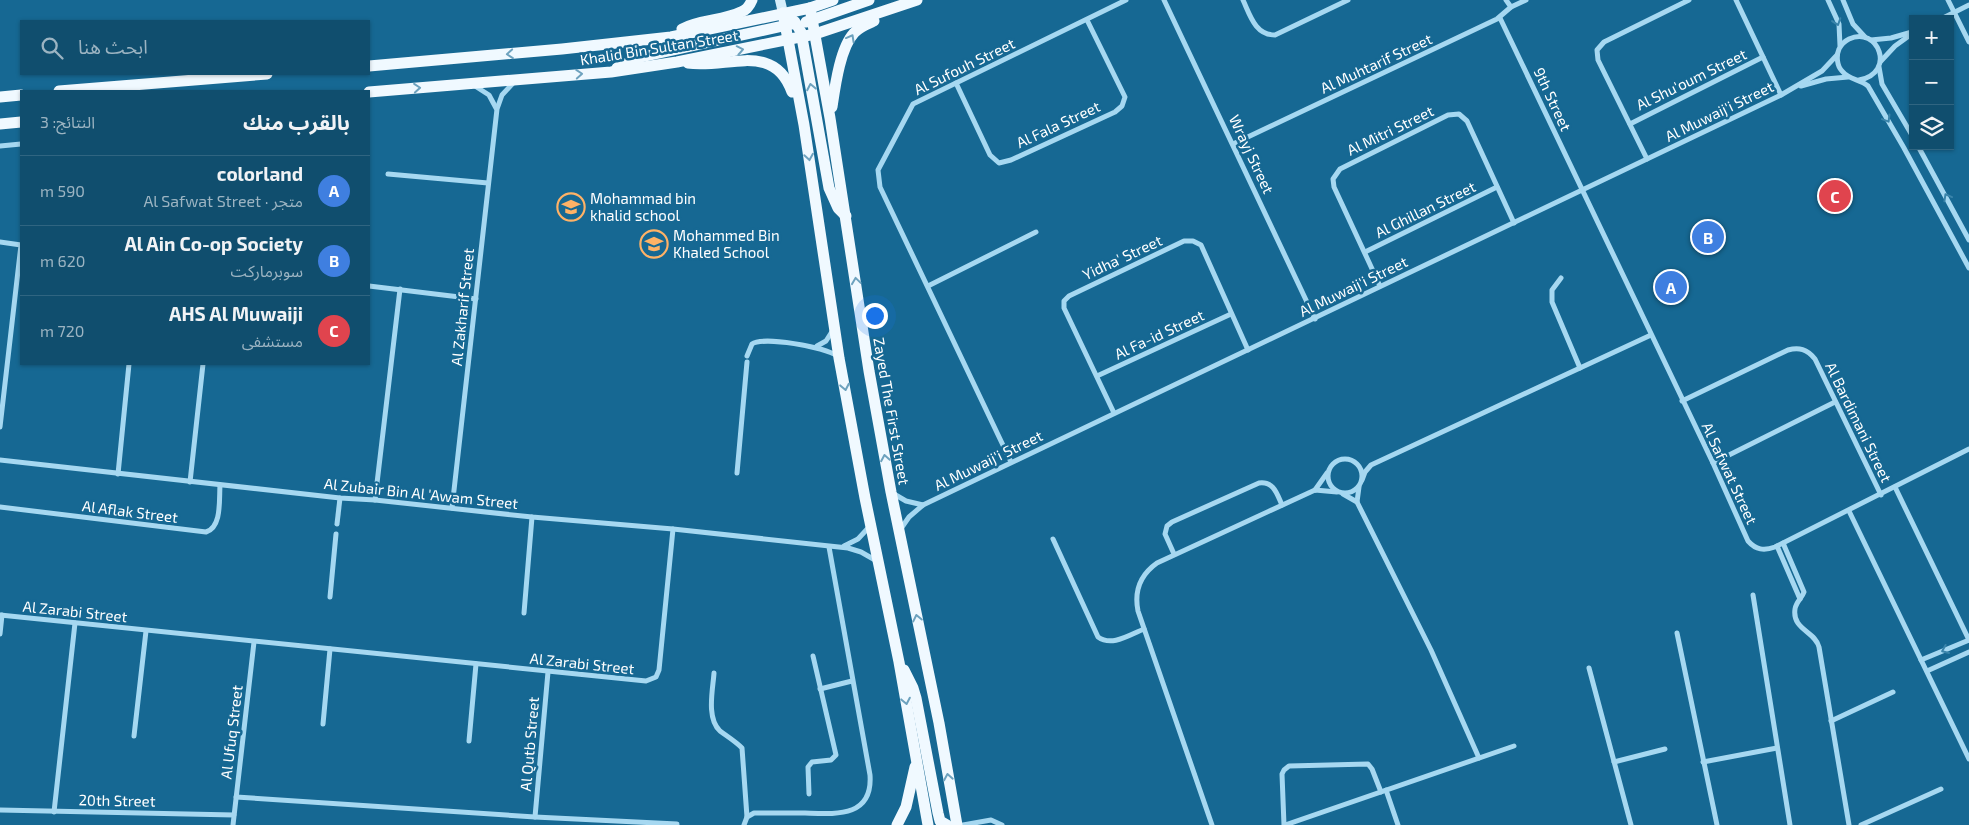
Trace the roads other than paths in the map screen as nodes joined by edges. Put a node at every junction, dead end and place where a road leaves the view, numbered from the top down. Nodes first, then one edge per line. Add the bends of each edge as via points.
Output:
1 (752, 0) edge
2 (780, 0) edge
3 (833, 0) edge
4 (869, 0) edge
5 (1126, 0) edge
6 (1164, 0) edge
7 (1243, 0) edge
8 (1348, 0) edge
9 (1506, 0) edge
10 (1526, 0) edge
11 (1689, 0) edge
12 (1736, 0) edge
13 (1828, 0) edge
14 (1843, 0) edge
15 (1948, 0) edge
16 (915, 1) edge
17 (809, 4) edge
18 (1969, 6) edge
19 (1511, 7) junction
20 (1954, 13) junction
21 (783, 14) junction
22 (1950, 15) edge
23 (1500, 18) junction
24 (1087, 20) junction
25 (799, 21) edge
26 (815, 34) junction
27 (1909, 34) edge
28 (1909, 36) edge
29 (671, 37) junction
30 (1868, 39) junction
31 (788, 40) junction
32 (1969, 42) edge
33 (1840, 46) junction
34 (1837, 54) junction
35 (1764, 57) junction
36 (1881, 61) junction
37 (677, 62) junction
38 (370, 66) edge
39 (1879, 67) junction
40 (611, 72) junction
41 (255, 75) edge
42 (1848, 77) junction
43 (517, 79) junction
44 (1860, 80) junction
45 (956, 83) junction
46 (469, 84) junction
47 (1794, 88) junction
48 (70, 90) edge
49 (370, 92) edge
50 (20, 95) edge
51 (1781, 95) junction
52 (0, 96) edge
53 (496, 109) junction
54 (830, 118) junction
55 (20, 122) edge
56 (0, 124) edge
57 (1630, 124) junction
58 (804, 125) junction
59 (1909, 130) edge
60 (20, 144) edge
61 (1234, 144) junction
62 (0, 146) edge
63 (1920, 150) edge
64 (1648, 159) junction
65 (388, 174) dead end
66 (488, 183) junction
67 (1497, 187) junction
68 (1582, 191) junction
69 (846, 216) junction
70 (1514, 223) junction
71 (1036, 232) dead end
72 (1969, 240) edge
73 (0, 242) edge
74 (20, 245) edge
75 (1365, 252) junction
76 (20, 254) edge
77 (1969, 268) edge
78 (1561, 278) dead end
79 (370, 286) edge
80 (928, 286) junction
81 (1380, 286) junction
82 (400, 290) junction
83 (476, 299) junction
84 (1231, 314) junction
85 (1316, 319) junction
86 (835, 328) junction
87 (1651, 335) junction
88 (814, 347) junction
89 (1248, 350) junction
90 (840, 358) junction
91 (129, 365) edge
92 (203, 365) edge
93 (1580, 368) junction
94 (1097, 376) junction
95 (1682, 401) junction
96 (1835, 402) junction
97 (1114, 413) junction
98 (0, 427) edge
99 (1969, 449) edge
100 (0, 460) edge
101 (1354, 461) junction
102 (1011, 462) junction
103 (1713, 463) junction
104 (1371, 464) junction
105 (737, 473) dead end
106 (1327, 473) junction
107 (118, 474) junction
108 (1362, 480) junction
109 (190, 482) junction
110 (220, 486) junction
111 (1359, 487) junction
112 (1895, 487) junction
113 (1315, 490) junction
114 (891, 492) junction
115 (1340, 493) junction
116 (1881, 494) junction
117 (340, 498) junction
118 (376, 500) junction
119 (1357, 502) junction
120 (923, 505) junction
121 (1282, 505) junction
122 (0, 507) edge
123 (452, 508) junction
124 (1848, 511) junction
125 (532, 517) junction
126 (337, 524) dead end
127 (870, 525) junction
128 (673, 529) junction
129 (899, 533) junction
130 (336, 534) dead end
131 (1053, 539) dead end
132 (1783, 543) junction
133 (1777, 546) junction
134 (829, 547) junction
135 (841, 547) junction
136 (1174, 554) junction
137 (1785, 556) junction
138 (878, 562) junction
139 (1753, 595) dead end
140 (330, 597) dead end
141 (1800, 599) junction
142 (524, 613) dead end
143 (1, 615) edge
144 (75, 623) junction
145 (1144, 629) junction
146 (146, 631) junction
147 (1677, 633) dead end
148 (0, 634) edge
149 (1969, 640) edge
150 (254, 642) junction
151 (330, 649) junction
152 (1969, 652) edge
153 (813, 656) dead end
154 (1921, 660) junction
155 (899, 662) junction
156 (476, 664) junction
157 (1589, 668) dead end
158 (1926, 671) junction
159 (548, 672) junction
160 (714, 672) dead end
161 (852, 680) junction
162 (820, 689) junction
163 (1893, 692) dead end
164 (1831, 721) junction
165 (323, 724) dead end
166 (134, 736) dead end
167 (469, 741) dead end
168 (1514, 746) dead end
169 (1777, 748) junction
170 (1665, 749) dead end
171 (916, 755) junction
172 (1479, 758) junction
173 (1969, 759) edge
174 (1614, 762) junction
175 (1703, 762) junction
176 (1941, 789) dead end
177 (1384, 791) junction
178 (809, 794) dead end
179 (236, 797) junction
180 (0, 810) edge
181 (54, 812) junction
182 (234, 816) junction
183 (534, 817) junction
184 (747, 817) junction
185 (677, 824) dead end
186 (955, 824) edge
187 (233, 825) edge
188 (745, 825) edge
189 (898, 825) edge
190 (928, 825) edge
191 (1002, 825) edge
192 (1212, 825) edge
193 (1284, 825) edge
194 (1398, 825) edge
195 (1631, 825) edge
196 (1717, 825) edge
197 (1790, 825) edge
198 (1849, 825) edge
199 (1861, 825) edge

1 - 29 main road via 742,12 696,23
2 - 21 main road
3 - 17 main road, Khalid Bin Sultan Street
4 - 25 main road
5 - 24 street, Al Sufouh Street
6 - 61 street, Wrayj Street
7 - 8 street via 1255,27 1275,35
9 - 19 street
10 - 19 street, Al Muhtarif Street
11 - 57 street via 1604,42 1597,50 1598,60
12 - 35 street
13 -> 33 street via 1838,24
14 - 30 street via 1854,24
15 - 20 street
16 - 26 main road, Khalid Bin Sultan Street
54 -> 16 main road via 838,69 851,36 859,28
17 - 25 main road, Khalid Bin Sultan Street
18 - 20 street
19 - 23 street, Al Muhtarif Street
20 - 22 street
20 - 32 street
21 - 25 main road, Khalid Bin Sultan Street
21 - 29 main road, Khalid Bin Sultan Street
23 - 61 street, Al Muhtarif Street
23 - 68 street, 9th Street
24 - 45 street, Al Sufouh Street
24 - 45 street, Al Fala Street via 1125,96 1122,106 1115,112 999,163 990,155
25 - 26 main road, Khalid Bin Sultan Street
25 - 31 main road, Khalid Bin Sultan Street
25 - 40 main road via 641,57
69 -> 25 main road via 838,208 829,188
26 - 54 main road, Zayed The First Street
27 - 30 street
28 - 36 street
29 -> 38 main road, Khalid Bin Sultan Street
30 - 33 street via 1852,37
30 - 36 street via 1877,46
37 -> 31 main road, Khalid Bin Sultan Street
31 - 58 main road
33 - 34 street
34 - 42 street via 1837,63
34 - 47 street, Al Muwaij'i Street via 1822,71
35 - 51 street
35 - 57 street, Al Shu'oum Street
36 - 39 street
37 - 40 main road, Khalid Bin Sultan Street
37 - 58 main road via 712,65 750,60 777,68 788,80
39 - 44 street via 1871,76
39 - 59 street via 1882,84
43 -> 40 main road, Khalid Bin Sultan Street
41 - 48 main road
42 - 44 street
42 - 47 street, Al Muwaij'i Street
43 - 46 main road, Khalid Bin Sultan Street
43 - 53 street, Al Zakharif Street via 502,95
44 -> 77 street via 1868,86 1904,148
45 - 80 street, Al Sufouh Street via 913,104 878,170 880,187
49 -> 46 main road, Khalid Bin Sultan Street
46 - 53 street via 483,90
47 - 51 street, Al Muwaij'i Street
50 - 52 main road
51 - 64 street, Al Muwaij'i Street
53 - 66 street, Al Zakharif Street
54 - 69 main road, Zayed The First Street
55 - 56 main road
57 - 64 street
58 -> 86 main road
60 - 62 street
61 - 85 street, Wrayj Street
72 -> 63 street
64 - 68 street, Al Muwaij'i Street
65 - 66 street
66 - 83 street, Al Zakharif Street
67 - 70 street, Al Mitri Street
67 - 75 street, Al Ghillan Street
67 - 75 street, Al Mitri Street via 1467,121 1459,114 1448,115 1340,169 1334,175 1334,187
68 - 70 street, Al Muwaij'i Street
68 - 87 street, Al Safwat Street
114 -> 69 main road, Zayed The First Street
70 - 81 street, Al Muwaij'i Street
71 - 80 street
73 - 74 street
75 - 81 street, Al Mitri Street
76 - 98 street
78 - 93 street via 1552,290 1552,302
79 - 82 street
80 - 102 street, Al Sufouh Street
81 - 85 street, Al Muwaij'i Street
82 - 83 street
82 - 118 street
83 - 123 street, Al Zakharif Street
84 - 89 street, Yidha' Street
84 - 94 street, Al Fa-id Street
84 - 94 street, Yidha' Street via 1201,245 1184,241 1064,301 1064,308
85 - 89 street, Al Muwaij'i Street
86 - 88 street via 826,341
86 - 90 main road
87 - 93 street
87 - 95 street, Al Safwat Street
88 - 90 street
88 - 105 street via 762,340 749,347
89 - 97 street, Al Muwaij'i Street
90 -> 127 main road
91 - 107 street
92 - 109 street
93 - 104 street
94 - 97 street, Yidha' Street
95 - 96 street, Al Bardimani Street via 1795,348 1803,349 1815,359
95 - 103 street, Al Safwat Street
96 - 103 street
96 - 116 street, Al Bardimani Street
97 - 102 street, Al Muwaij'i Street
99 - 112 street, Al Safwat Street
100 - 107 street, Al Zubair Bin Al 'Awam Street
101 - 104 street
101 - 106 street via 1338,460
101 - 108 street via 1361,469
102 - 120 street, Al Muwaij'i Street
103 - 133 street, Al Safwat Street via 1748,541 1762,550
104 - 108 street
106 - 113 street
106 - 115 street via 1329,484
107 - 109 street, Al Zubair Bin Al 'Awam Street
108 - 111 street
109 - 110 street, Al Zubair Bin Al 'Awam Street
110 - 117 street, Al Zubair Bin Al 'Awam Street
110 - 122 street, Al Aflak Street via 216,523 206,532
111 - 115 street
111 - 119 street
112 - 116 street, Al Safwat Street
112 - 149 street
113 - 115 street
113 - 121 street
114 - 120 street, Al Muwaij'i Street via 906,501
114 - 129 main road, Zayed The First Street
115 - 119 street
116 - 124 street, Al Safwat Street
117 - 118 street, Al Zubair Bin Al 'Awam Street
117 - 126 street
118 - 123 street, Al Zubair Bin Al 'Awam Street
119 - 172 street via 1431,650
120 - 129 street, Al Muwaij'i Street via 908,517
121 - 136 street
121 - 136 street via 1273,487 1259,483 1172,522 1165,534
123 - 125 street, Al Zubair Bin Al 'Awam Street
124 - 132 street, Al Safwat Street
124 - 154 street
125 - 128 street, Al Zubair Bin Al 'Awam Street
125 - 142 street
127 - 135 street via 858,539
127 - 138 main road
128 - 134 street, Al Zubair Bin Al 'Awam Street
128 - 159 street, Al Zarabi Street via 656,676 642,681
186 -> 129 main road, Zayed The First Street via 939,724
130 - 140 street
131 - 145 street via 1098,636 1105,641 1114,641
132 - 133 street, Al Safwat Street
132 - 137 street
133 - 137 street
134 - 135 street, Al Zubair Bin Al 'Awam Street
134 - 161 street
135 - 138 street, Al Zubair Bin Al 'Awam Street via 861,552
136 - 145 street via 1148,569 1137,588 1135,600
137 - 141 street
137 - 141 street via 1803,589
138 - 155 main road
139 - 169 street
141 - 164 street via 1795,608 1796,619 1818,644
143 - 144 street, Al Zarabi Street
143 - 148 street, Al Zarabi Street
144 - 146 street, Al Zarabi Street
144 - 181 street
145 - 192 street
146 - 150 street, Al Zarabi Street
146 - 166 street, Al Zarabi Street
147 - 175 street
149 -> 154 street
150 - 151 street, Al Zarabi Street
150 - 179 street, Al Ufuq Street
151 - 156 street, Al Zarabi Street
151 - 165 street
152 - 158 street
153 - 162 street
154 - 158 street
155 -> 171 main road
155 - 186 main road via 913,688 940,821
156 - 159 street, Al Zarabi Street
156 - 167 street
157 - 174 street
158 - 173 street
159 - 183 street, Al Qutb Street
160 - 184 street via 713,718 718,729 742,748
161 - 162 street
161 - 184 street via 870,775 865,799 844,813 754,813
162 - 178 street via 836,755 831,760 812,762 808,767
163 - 164 street
164 - 198 street
168 - 172 street
169 - 175 street
169 - 197 street
170 - 174 street
171 - 189 main road via 910,795
171 - 190 main road
172 - 177 street
174 - 195 street
175 - 196 street
176 - 199 street
177 - 193 street
177 - 193 street via 1368,764 1289,766 1282,774
177 - 194 street
179 - 182 street, Al Ufuq Street
179 - 183 street
180 - 181 street, 20th Street
181 - 182 street, 20th Street
182 - 187 street, Al Ufuq Street
183 - 185 street
184 - 188 street
186 - 191 street via 991,820

